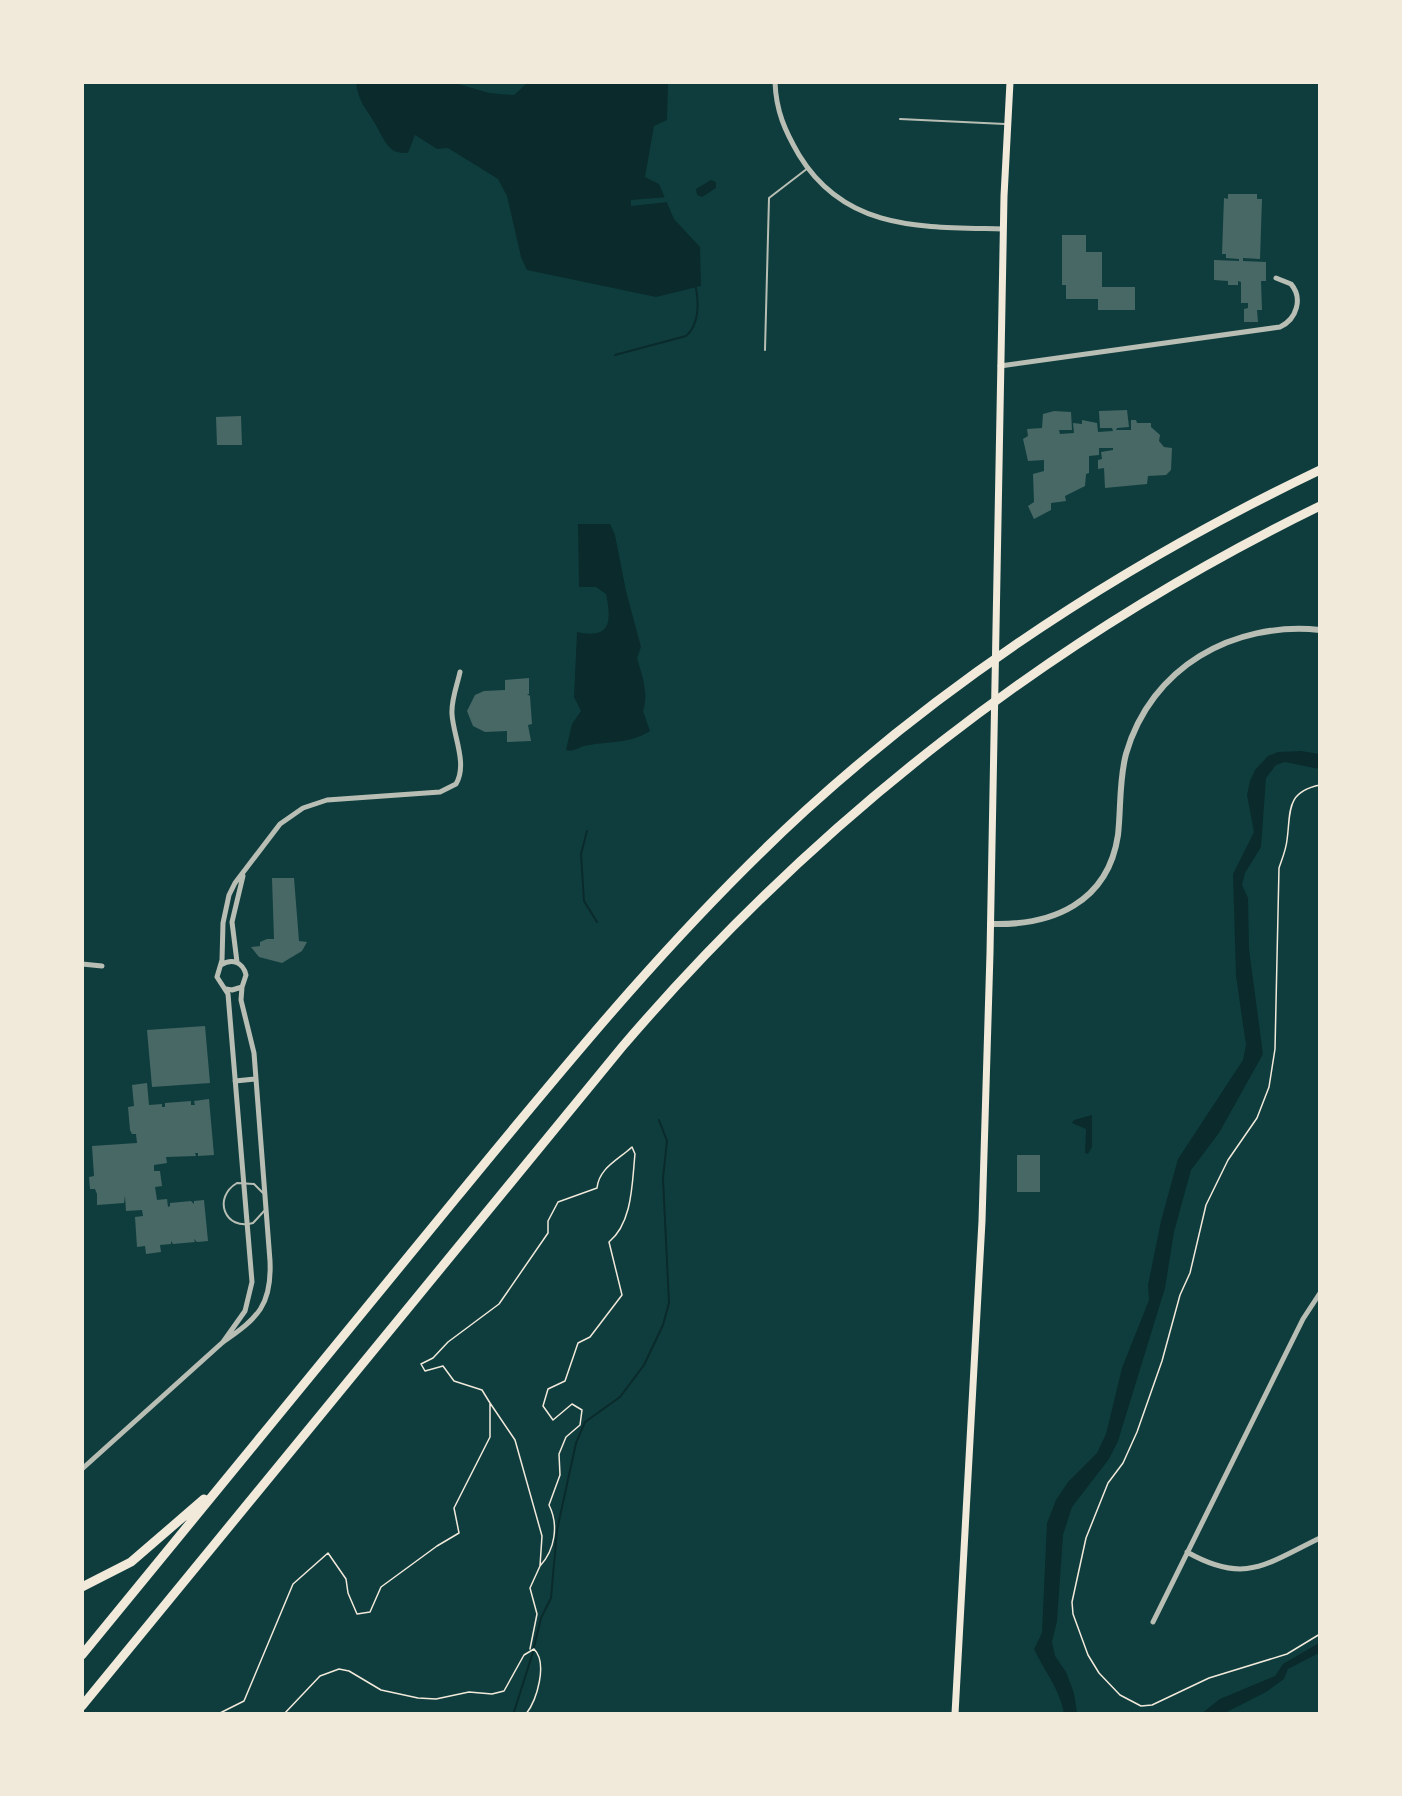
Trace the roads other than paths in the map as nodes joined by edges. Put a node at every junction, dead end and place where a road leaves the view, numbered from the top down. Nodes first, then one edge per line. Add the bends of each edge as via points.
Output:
1 (775, 82) edge
2 (1010, 82) edge
3 (900, 119) dead end
4 (1007, 125) junction
5 (808, 168) junction
6 (1003, 229) junction
7 (1276, 278) dead end
8 (765, 350) dead end
9 (1000, 366) junction
10 (1320, 470) edge
11 (1320, 506) edge
12 (1320, 630) edge
13 (460, 672) dead end
14 (243, 874) junction
15 (990, 924) junction
16 (237, 962) junction
17 (82, 964) edge
18 (221, 965) junction
19 (102, 966) dead end
20 (242, 987) junction
21 (226, 989) junction
22 (255, 1079) junction
23 (235, 1081) junction
24 (243, 1182) junction
25 (265, 1195) junction
26 (266, 1207) junction
27 (247, 1225) junction
28 (1320, 1293) edge
29 (223, 1342) junction
30 (82, 1469) edge
31 (222, 1484) junction
32 (1320, 1538) edge
33 (1187, 1552) junction
34 (82, 1587) edge
35 (1153, 1622) dead end
36 (128, 1650) junction
37 (82, 1655) edge
38 (82, 1706) edge
39 (85, 1713) edge
40 (955, 1713) edge

1 - 5 street via 781,121
2 - 4 main road
3 - 4 lane
4 - 6 main road
5 - 6 street via 842,202 879,219
5 - 8 lane via 769,198
6 - 9 main road
7 - 9 street via 1291,284 1298,298 1295,314 1280,327
9 - 15 main road
10 - 31 highway via 1217,522 1073,606 920,714 801,814 634,983
11 - 36 highway via 1169,586 1055,657 908,766 782,876 695,964 622,1047
12 - 15 street via 1291,628 1241,636 1211,648 1174,675 1155,696 1132,737 1121,781 1116,849 1100,881 1080,902 1056,916 1024,923
13 - 14 street via 452,713 458,742 456,784 440,792 327,800 303,808 280,824
14 - 16 street via 232,922
14 - 18 street via 235,883 225,911
15 - 40 main road via 980,1258
16 - 18 street
16 - 20 street via 246,975
17 - 19 street
18 - 21 street via 218,980
20 - 21 street
20 - 22 street via 242,1012 252,1041
21 - 23 street
22 - 23 street
22 - 25 street
23 - 24 street
24 - 25 lane via 254,1184
24 - 27 street
24 - 27 lane via 231,1187 223,1205 233,1222
25 - 26 street
26 - 27 lane via 259,1219
26 - 29 street via 269,1293 256,1317
27 - 29 street via 251,1294 245,1311
28 - 33 street via 1303,1319
29 - 30 street
31 - 34 highway via 146,1551
31 - 37 highway
32 - 33 street via 1265,1564 1238,1571 1215,1567
33 - 35 street
36 - 38 highway
36 - 39 highway

